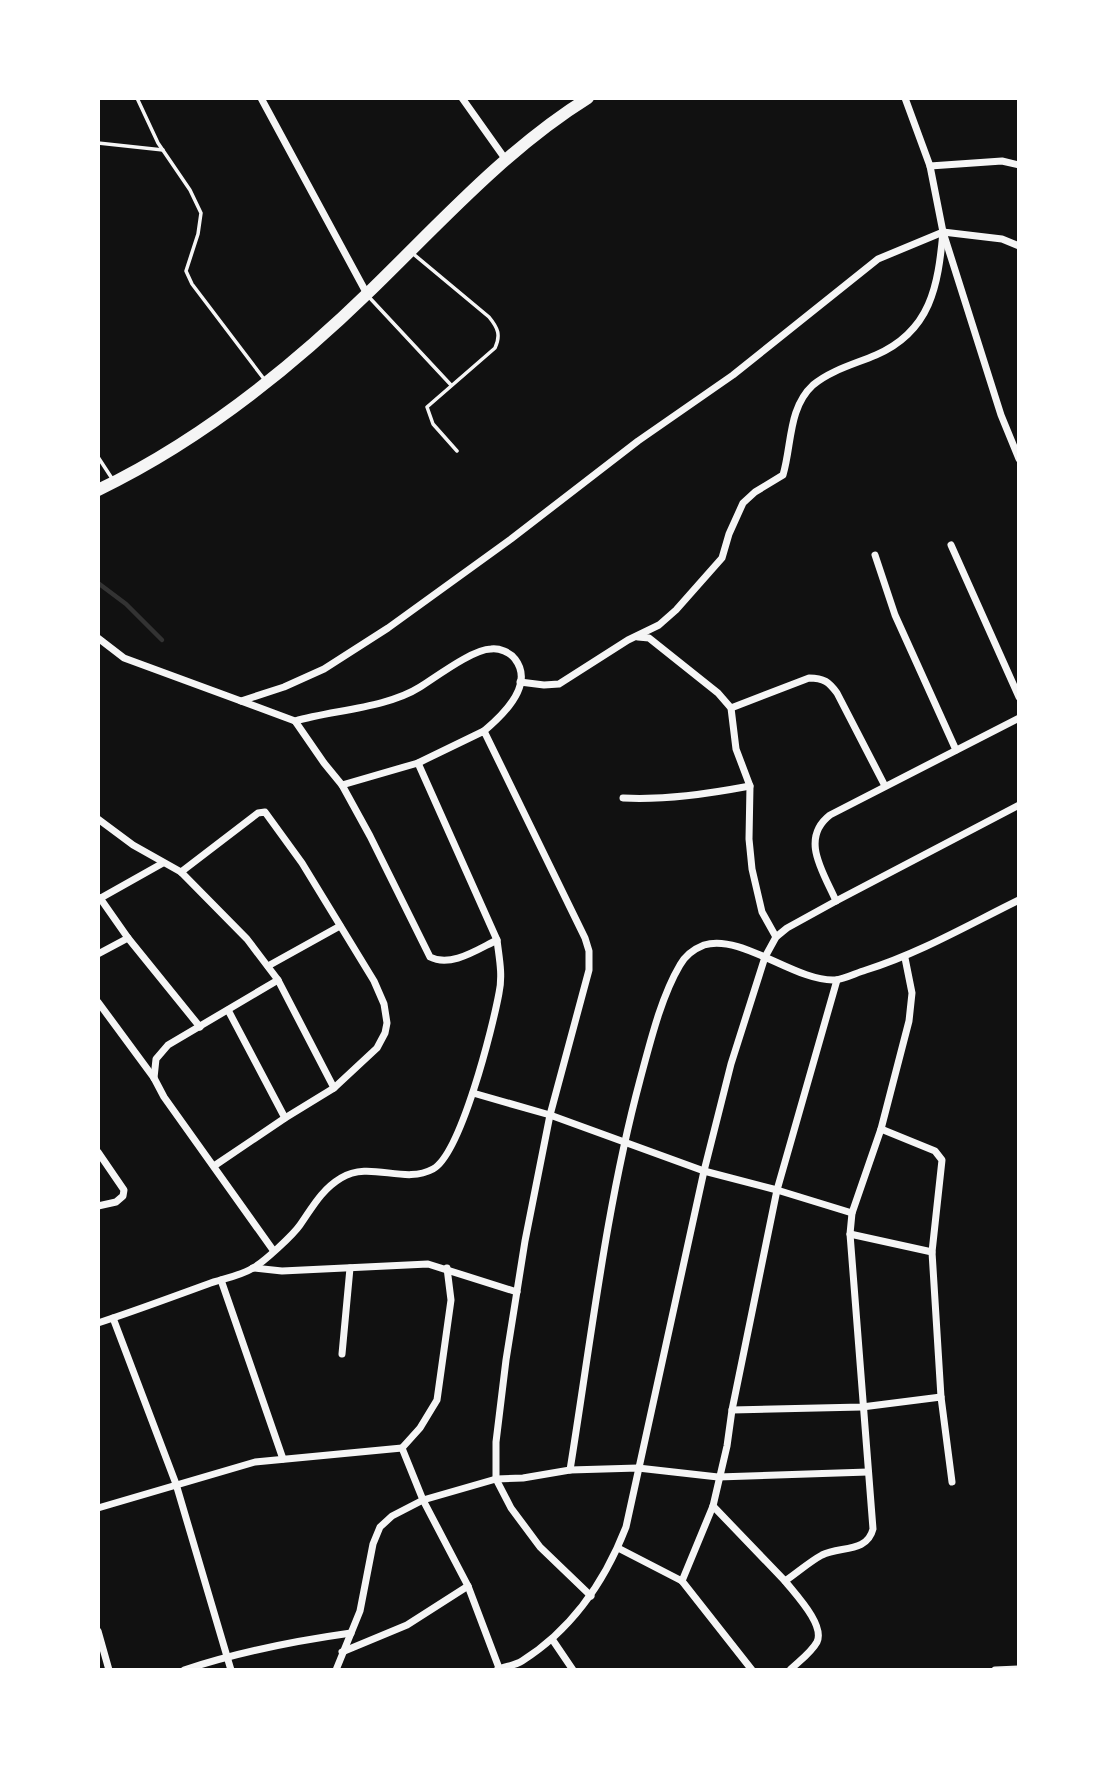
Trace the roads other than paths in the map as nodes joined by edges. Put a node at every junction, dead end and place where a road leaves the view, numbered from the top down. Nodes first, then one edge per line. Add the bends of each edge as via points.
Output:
1 (136, 98) edge
2 (261, 98) edge
3 (462, 98) edge
4 (588, 98) edge
5 (905, 98) edge
6 (98, 143) edge
7 (163, 150) junction
8 (506, 160) junction
9 (1019, 165) edge
10 (930, 166) junction
11 (943, 232) junction
12 (1019, 246) edge
13 (411, 251) junction
14 (367, 294) junction
15 (267, 383) junction
16 (451, 385) junction
17 (457, 452) dead end
18 (98, 457) edge
19 (1019, 459) edge
20 (114, 482) junction
21 (98, 490) edge
22 (951, 545) dead end
23 (875, 555) dead end
24 (636, 636) junction
25 (98, 638) edge
26 (520, 682) junction
27 (1019, 697) edge
28 (241, 701) junction
29 (732, 708) junction
30 (1019, 718) edge
31 (295, 721) junction
32 (484, 731) junction
33 (956, 750) junction
34 (418, 763) junction
35 (342, 785) junction
36 (750, 786) junction
37 (886, 786) junction
38 (623, 798) dead end
39 (1019, 805) edge
40 (98, 819) edge
41 (163, 863) junction
42 (181, 872) junction
43 (99, 898) edge
44 (1019, 900) edge
45 (836, 901) junction
46 (340, 926) junction
47 (128, 937) junction
48 (776, 937) junction
49 (497, 940) junction
50 (98, 954) edge
51 (765, 957) junction
52 (905, 958) junction
53 (268, 966) junction
54 (278, 980) junction
55 (837, 980) junction
56 (98, 1002) edge
57 (228, 1010) junction
58 (200, 1027) junction
59 (155, 1078) junction
60 (334, 1088) junction
61 (473, 1093) junction
62 (550, 1115) junction
63 (285, 1118) junction
64 (881, 1129) junction
65 (624, 1142) junction
66 (98, 1152) edge
67 (214, 1167) junction
68 (704, 1171) junction
69 (777, 1190) junction
70 (98, 1206) edge
71 (852, 1213) junction
72 (850, 1234) junction
73 (274, 1250) junction
74 (932, 1252) junction
75 (253, 1268) junction
76 (349, 1268) junction
77 (447, 1268) junction
78 (221, 1280) junction
79 (517, 1292) junction
80 (113, 1318) junction
81 (98, 1322) edge
82 (342, 1354) dead end
83 (941, 1397) junction
84 (862, 1407) junction
85 (732, 1410) junction
86 (402, 1448) junction
87 (283, 1459) junction
88 (638, 1468) junction
89 (570, 1470) junction
90 (868, 1472) junction
91 (718, 1477) junction
92 (496, 1479) junction
93 (952, 1482) dead end
94 (176, 1484) junction
95 (423, 1500) junction
96 (713, 1506) junction
97 (98, 1508) edge
98 (618, 1548) junction
99 (682, 1581) junction
100 (785, 1581) junction
101 (468, 1586) junction
102 (591, 1596) junction
103 (98, 1633) edge
104 (351, 1633) junction
105 (552, 1639) junction
106 (342, 1652) junction
107 (227, 1655) junction
108 (498, 1669) edge
109 (1019, 1669) edge
110 (108, 1670) edge
111 (184, 1670) edge
112 (231, 1670) edge
113 (336, 1670) edge
114 (573, 1670) edge
115 (752, 1670) edge
116 (790, 1670) edge
117 (995, 1670) edge

1 - 7 lane
2 - 14 street
3 - 8 street
4 - 8 main road
5 - 10 street
6 - 7 lane
7 - 15 lane via 201,213 186,271
8 - 13 main road
9 - 10 street via 1002,161
10 - 11 street
11 - 12 street via 1002,239
11 - 19 street
11 - 24 street via 939,273 916,327 901,341 813,386 797,409 783,475 743,503 722,558 701,583 659,625
11 - 28 street via 878,259 733,375 388,628 324,669
13 - 14 main road
13 - 16 lane via 497,327 500,338 495,348
14 - 15 main road
14 - 16 lane
15 - 20 main road via 175,448
16 - 17 lane via 427,407 433,424
18 - 20 lane
20 - 21 main road
22 - 27 street
23 - 33 street via 895,615
24 - 26 street via 559,684
24 - 29 street via 649,638
25 - 28 street via 124,658
26 - 31 street via 514,658 489,648 388,700
26 - 32 street via 513,702
28 - 31 street
29 - 36 street via 736,749
29 - 37 street via 809,678 829,682
30 - 33 street
31 - 35 street
32 - 34 street
32 - 62 street via 589,951 589,970
33 - 37 street
34 - 35 street
34 - 49 street
35 - 49 street via 430,957 451,960
36 - 38 street via 704,794
36 - 48 street via 752,869 762,912
37 - 45 street via 830,815 816,831 816,856
39 - 45 street
40 - 41 street
41 - 42 street
41 - 43 street
42 - 46 street via 265,812
42 - 53 street
43 - 47 street
44 - 52 street
45 - 48 street
46 - 53 street
46 - 60 street via 374,981 387,1023 377,1048
47 - 50 street
47 - 58 street
48 - 51 street
49 - 61 street via 500,991
51 - 55 street via 812,976
51 - 65 street via 712,943 690,952 680,964 648,1051
51 - 68 street
52 - 55 street
52 - 64 street via 912,993 909,1021
53 - 54 street
54 - 57 street
54 - 60 street
55 - 69 street
56 - 59 street
57 - 58 street
57 - 63 street
58 - 59 street via 168,1045 156,1059
59 - 67 street
60 - 63 street
61 - 62 street
61 - 73 street via 455,1138 436,1168 410,1175 365,1170 340,1178
62 - 65 street
62 - 79 street
63 - 67 street
64 - 71 street
64 - 74 street via 936,1151 942,1160
65 - 68 street
65 - 89 street
66 - 70 street via 124,1190 116,1202
67 - 73 street
68 - 69 street
68 - 88 street
69 - 71 street
69 - 85 street
71 - 72 street
72 - 74 street
72 - 84 street
73 - 75 street
74 - 83 street
75 - 76 street via 270,1272
75 - 78 street
76 - 77 street via 428,1264
76 - 82 street
77 - 79 street
77 - 86 street via 451,1300 437,1400
78 - 80 street
78 - 87 street
79 - 92 street via 496,1443
80 - 81 street
80 - 94 street
83 - 84 street
83 - 93 street
84 - 85 street
84 - 90 street
85 - 91 street
86 - 87 street
86 - 95 street
87 - 94 street
88 - 89 street
88 - 91 street
88 - 98 street
89 - 92 street
90 - 91 street
90 - 100 street via 871,1537 863,1545 821,1556
91 - 96 street
92 - 95 street
92 - 102 street via 526,1532
94 - 97 street
94 - 107 street
95 - 101 street
95 - 104 street via 380,1527
96 - 99 street
96 - 100 street
98 - 99 street
98 - 102 street
99 - 115 street
100 - 116 street via 818,1631 815,1646
101 - 106 street via 407,1625
101 - 108 street
102 - 105 street
103 - 110 street
104 - 106 street
104 - 107 street
105 - 108 street via 519,1663
105 - 114 street
106 - 113 street
107 - 111 street
107 - 112 street
109 - 117 street

